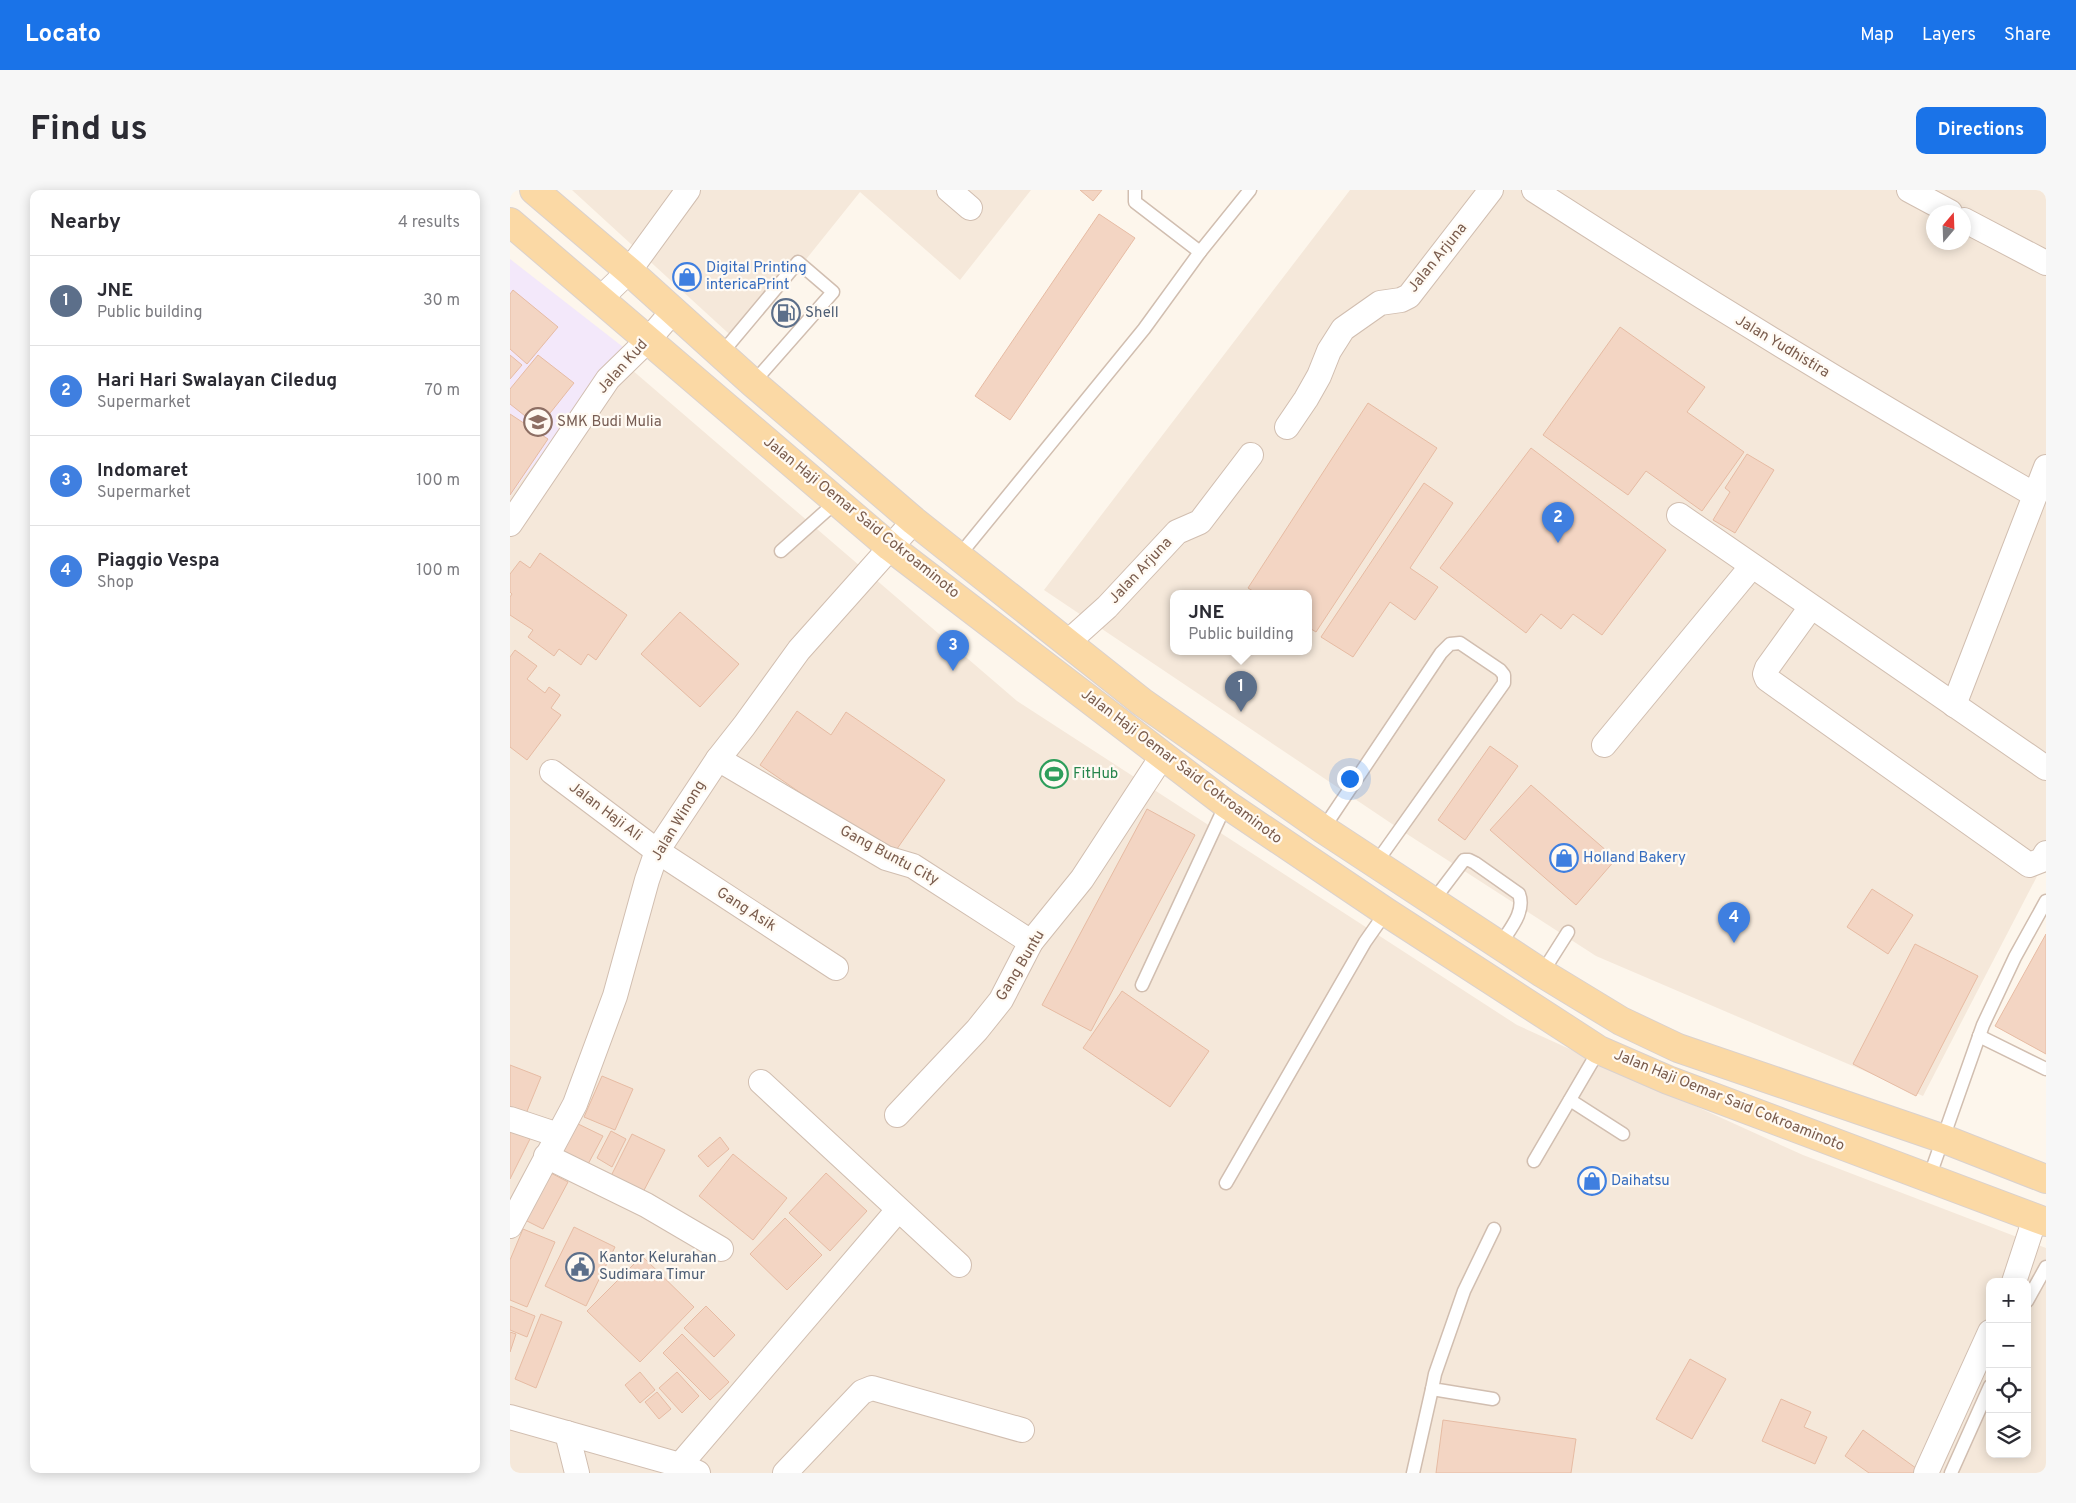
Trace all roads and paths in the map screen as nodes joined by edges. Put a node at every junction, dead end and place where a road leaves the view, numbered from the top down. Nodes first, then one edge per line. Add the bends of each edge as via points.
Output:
1 (534, 190) edge
2 (688, 190) edge
3 (949, 190) edge
4 (1135, 190) edge
5 (1250, 190) edge
6 (1491, 190) edge
7 (1534, 190) edge
8 (1909, 190) edge
9 (1937, 205) edge
10 (970, 208) dead end
11 (510, 222) edge
12 (1971, 224) edge
13 (1200, 252) junction
14 (2046, 263) edge
15 (628, 271) junction
16 (601, 298) junction
17 (673, 311) junction
18 (649, 339) junction
19 (721, 354) junction
20 (753, 383) junction
21 (1287, 427) dead end
22 (1251, 455) dead end
23 (2046, 467) edge
24 (2035, 495) junction
25 (836, 502) junction
26 (1679, 516) dead end
27 (914, 521) junction
28 (510, 524) edge
29 (890, 547) junction
30 (782, 552) dead end
31 (958, 556) junction
32 (1752, 566) junction
33 (1810, 607) junction
34 (1068, 642) junction
35 (1954, 705) junction
36 (1604, 745) dead end
37 (1163, 755) junction
38 (718, 759) junction
39 (2046, 768) edge
40 (552, 772) dead end
41 (1226, 804) junction
42 (1323, 829) junction
43 (657, 851) junction
44 (2046, 852) edge
45 (1376, 863) junction
46 (1433, 901) junction
47 (2046, 901) edge
48 (1386, 912) junction
49 (1568, 932) dead end
50 (1031, 942) junction
51 (1500, 945) junction
52 (836, 968) dead end
53 (1542, 973) junction
54 (1142, 984) dead end
55 (1979, 1036) junction
56 (1599, 1050) junction
57 (2046, 1070) edge
58 (760, 1082) dead end
59 (1570, 1100) junction
60 (897, 1114) dead end
61 (510, 1119) edge
62 (1623, 1134) dead end
63 (558, 1135) junction
64 (1944, 1139) junction
65 (546, 1156) junction
66 (1534, 1161) dead end
67 (1929, 1178) junction
68 (2046, 1179) edge
69 (1226, 1183) dead end
70 (898, 1210) junction
71 (2040, 1220) edge
72 (510, 1225) edge
73 (1494, 1229) dead end
74 (722, 1249) dead end
75 (959, 1265) dead end
76 (2044, 1275) edge
77 (2016, 1278) edge
78 (2031, 1295) edge
79 (1986, 1341) edge
80 (1432, 1389) junction
81 (1986, 1395) edge
82 (1493, 1399) dead end
83 (510, 1417) edge
84 (1022, 1430) dead end
85 (567, 1433) junction
86 (689, 1469) edge
87 (577, 1473) edge
88 (785, 1473) edge
89 (1413, 1473) edge
90 (1926, 1473) edge
91 (1951, 1473) edge

1 - 15 main road, Jalan Haji Oemar Said Cokroaminoto
2 - 15 street
3 - 10 street
4 - 13 lane via 1135,202
5 - 13 lane
6 - 21 street, Jalan Arjuna via 1409,296 1380,303 1343,329 1306,399
7 - 24 street, Jalan Yudhistira via 1679,284
8 - 9 street
11 - 16 main road, Jalan Haji Oemar Said Cokroaminoto
12 - 14 street
13 - 31 lane via 1144,329
15 - 16 street
15 - 17 main road, Jalan Haji Oemar Said Cokroaminoto
16 - 18 main road, Jalan Haji Oemar Said Cokroaminoto
17 - 18 street, Jalan Kud
17 - 19 main road, Jalan Haji Oemar Said Cokroaminoto
18 - 25 main road, Jalan Haji Oemar Said Cokroaminoto
18 - 28 street, Jalan Kud via 608,379
19 - 20 main road, Jalan Haji Oemar Said Cokroaminoto
19 - 20 lane via 798,262 833,292
20 - 27 main road, Jalan Haji Oemar Said Cokroaminoto
22 - 34 street, Jalan Arjuna via 1200,522 1177,532 1107,607
23 - 24 street
24 - 35 street
25 - 29 main road, Jalan Haji Oemar Said Cokroaminoto
25 - 30 lane
26 - 32 street
27 - 29 street, Jalan Winong
27 - 31 main road, Jalan Haji Oemar Said Cokroaminoto
29 - 37 main road, Jalan Haji Oemar Said Cokroaminoto
29 - 38 street, Jalan Winong via 799,650
31 - 34 main road, Jalan Haji Oemar Said Cokroaminoto
32 - 33 street
32 - 36 street
33 - 35 street
33 - 44 street via 1767,668 1767,679 2029,865 2042,860
34 - 42 main road, Jalan Haji Oemar Said Cokroaminoto via 1142,702
35 - 39 street
37 - 41 main road, Jalan Haji Oemar Said Cokroaminoto
37 - 50 street, Gang Buntu via 1082,879
38 - 43 street, Jalan Winong
38 - 50 street, Gang Buntu City via 886,858 913,866
40 - 43 street, Jalan Haji Ali
41 - 48 main road, Jalan Haji Oemar Said Cokroaminoto
41 - 54 lane
42 - 45 main road, Jalan Haji Oemar Said Cokroaminoto
42 - 45 lane via 1441,653 1450,644 1460,643 1500,670 1504,674 1504,683
43 - 52 street, Gang Asik
43 - 63 street, Jalan Winong via 612,1004 575,1104
45 - 46 main road, Jalan Haji Oemar Said Cokroaminoto
46 - 51 main road, Jalan Haji Oemar Said Cokroaminoto
46 - 51 lane via 1464,860 1475,863 1519,894 1522,902
47 - 55 lane via 2015,957
48 - 56 main road, Jalan Haji Oemar Said Cokroaminoto
48 - 69 lane via 1365,942
49 - 53 lane
50 - 60 street, Gang Buntu via 1001,1000
51 - 53 main road, Jalan Haji Oemar Said Cokroaminoto
53 - 64 main road, Jalan Haji Oemar Said Cokroaminoto via 1621,1020 1678,1048
55 - 57 lane
55 - 64 lane
56 - 59 lane
56 - 67 main road, Jalan Haji Oemar Said Cokroaminoto via 1668,1080
58 - 70 street
59 - 62 lane
59 - 66 lane
61 - 63 street
63 - 65 street, Jalan Winong
64 - 67 lane
64 - 68 main road, Jalan Haji Oemar Said Cokroaminoto
65 - 72 street, Jalan Winong
65 - 74 street via 646,1205
67 - 71 main road, Jalan Haji Oemar Said Cokroaminoto
70 - 75 street
70 - 86 street
71 - 77 street
73 - 80 lane via 1464,1291 1434,1374
76 - 78 lane
79 - 90 street
80 - 82 lane
80 - 89 lane
81 - 91 lane
83 - 85 street
84 - 88 street via 872,1388 862,1392
85 - 86 street
85 - 87 street

